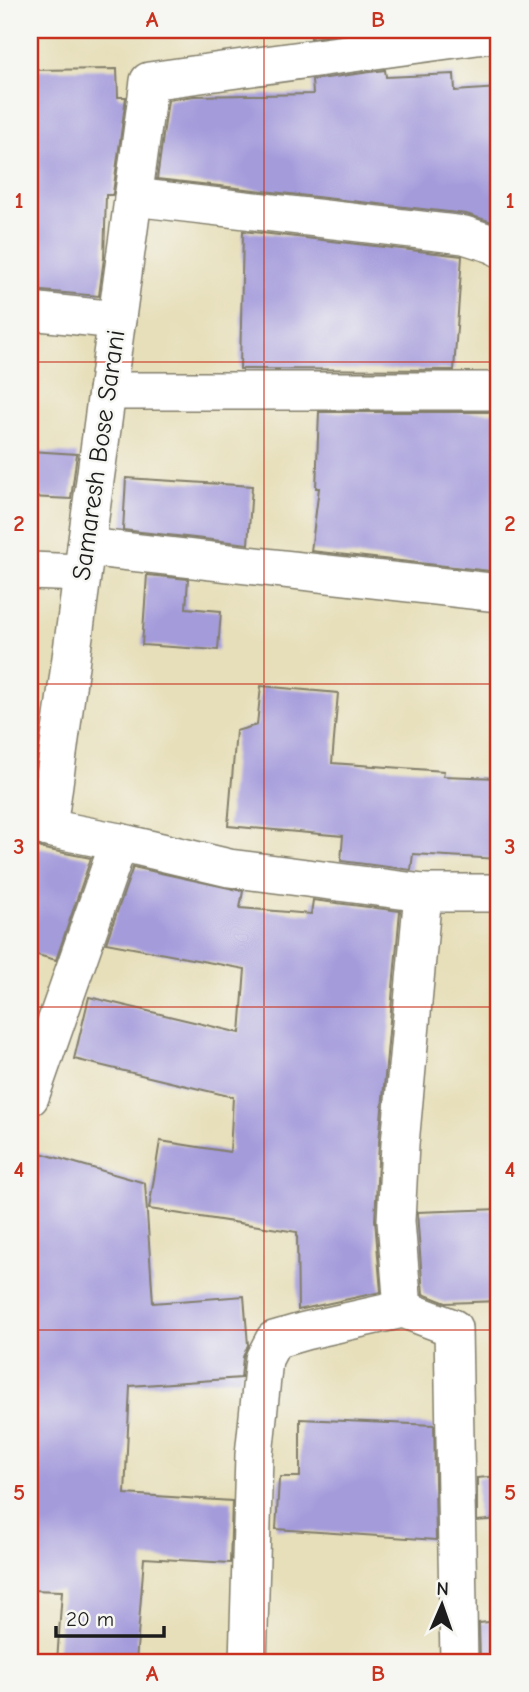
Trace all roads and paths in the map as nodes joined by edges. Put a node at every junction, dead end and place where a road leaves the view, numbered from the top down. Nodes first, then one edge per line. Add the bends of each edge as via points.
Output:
1 (499, 33) edge
2 (133, 197) junction
3 (499, 248) edge
4 (30, 311) edge
5 (117, 320) junction
6 (107, 391) junction
7 (499, 391) edge
8 (84, 560) junction
9 (30, 570) edge
10 (499, 593) edge
11 (39, 825) edge
12 (119, 842) junction
13 (499, 892) edge
14 (423, 893) junction
15 (30, 1097) edge
16 (403, 1309) junction
17 (248, 1662) edge
18 (459, 1662) edge

1 - 2 street, Samaresh Bose Sarani via 149,81
2 - 3 street via 464,235
2 - 5 street, Samaresh Bose Sarani
4 - 5 street
5 - 6 street, Samaresh Bose Sarani
6 - 7 street
6 - 8 street, Samaresh Bose Sarani
8 - 9 street
8 - 10 street
8 - 11 street, Samaresh Bose Sarani
11 - 12 street
12 - 14 street via 229,868
12 - 15 street
13 - 14 street
14 - 16 street via 396,1221
16 - 17 street via 274,1340 264,1359 254,1455
16 - 18 street via 453,1328

